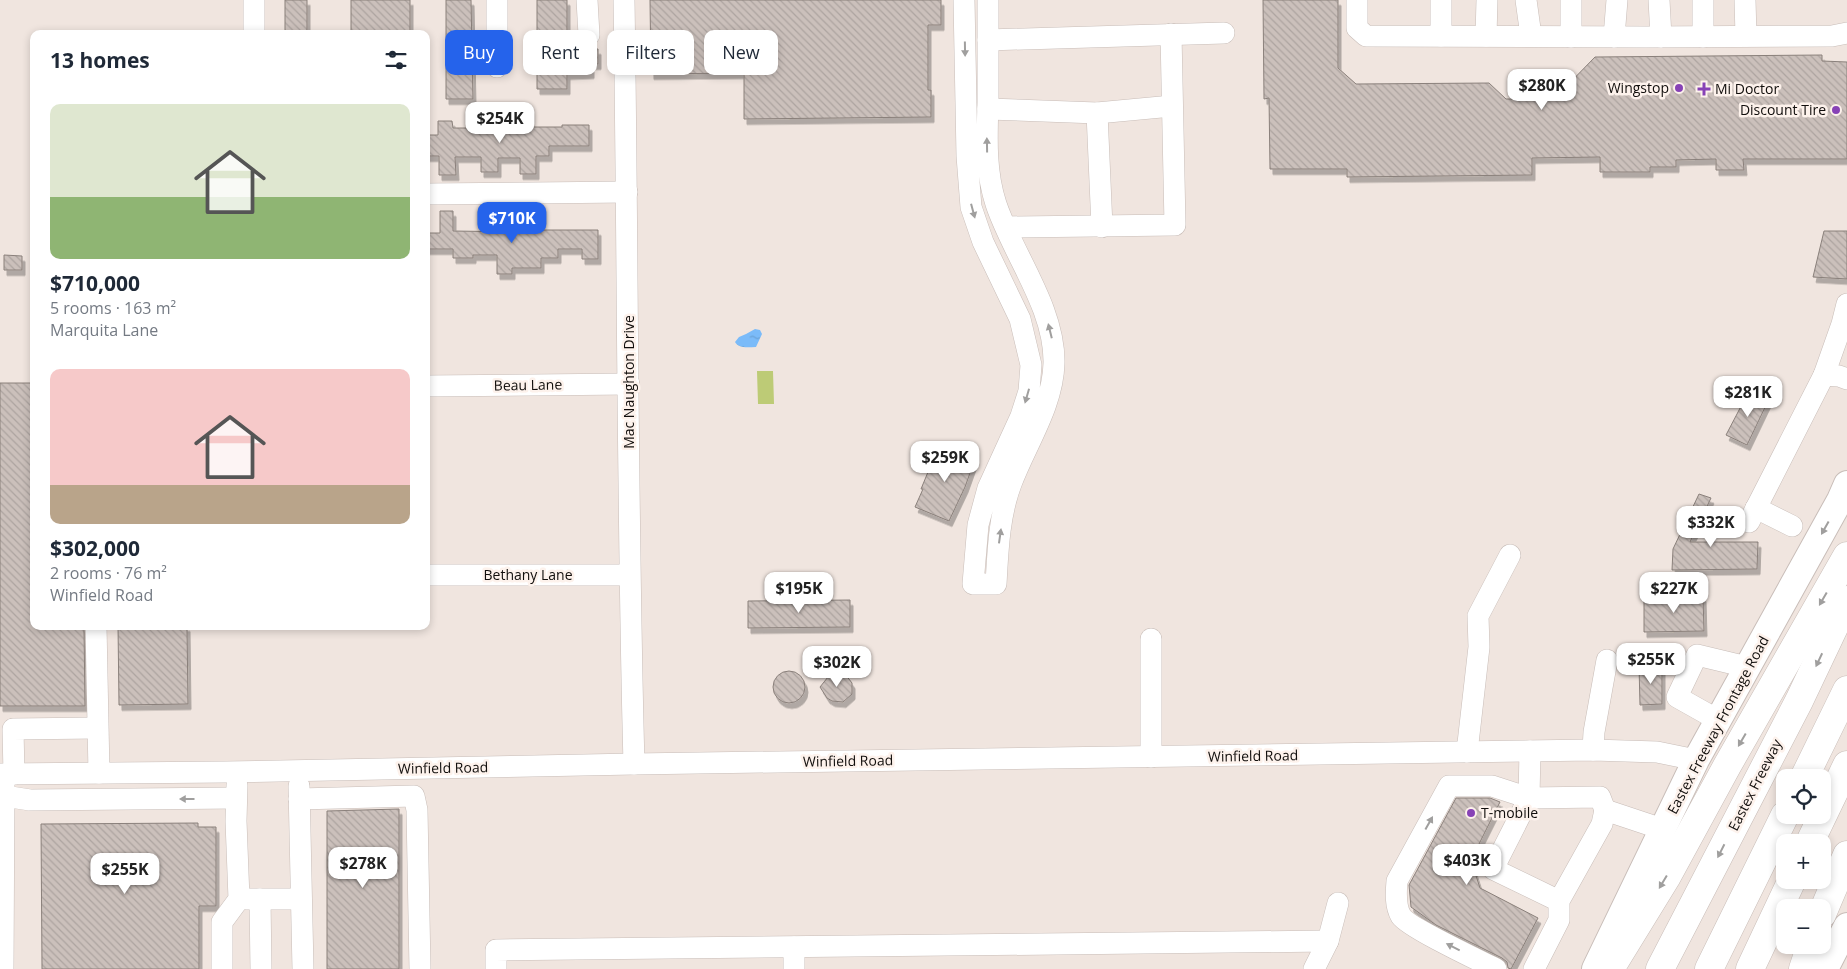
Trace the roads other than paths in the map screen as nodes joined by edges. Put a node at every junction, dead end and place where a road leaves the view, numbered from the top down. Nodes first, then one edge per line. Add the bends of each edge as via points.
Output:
1 (254, 0) edge
2 (497, 0) edge
3 (588, 0) edge
4 (624, 0) edge
5 (964, 0) edge
6 (988, 0) edge
7 (1358, 0) edge
8 (1441, 0) edge
9 (1487, 0) edge
10 (1526, 0) edge
11 (1571, 0) edge
12 (1617, 0) edge
13 (1659, 0) edge
14 (1702, 0) edge
15 (1745, 0) edge
16 (254, 30) edge
17 (497, 30) edge
18 (589, 30) edge
19 (1224, 33) dead end
20 (1847, 33) edge
21 (1171, 34) junction
22 (1441, 36) junction
23 (1486, 36) junction
24 (1531, 36) junction
25 (1571, 36) junction
26 (1703, 36) junction
27 (1746, 36) junction
28 (1614, 37) junction
29 (1660, 37) junction
30 (988, 40) junction
31 (1172, 106) junction
32 (988, 109) junction
33 (1097, 113) junction
34 (990, 170) junction
35 (968, 172) junction
36 (627, 192) junction
37 (430, 194) edge
38 (1102, 226) junction
39 (1006, 227) junction
40 (1847, 304) edge
41 (1054, 364) junction
42 (1031, 365) junction
43 (1824, 375) junction
44 (1847, 379) edge
45 (629, 384) junction
46 (430, 386) edge
47 (1847, 484) edge
48 (1792, 526) dead end
49 (1510, 555) dead end
50 (1847, 556) edge
51 (430, 575) edge
52 (629, 575) junction
53 (1847, 600) edge
54 (96, 630) edge
55 (1151, 639) dead end
56 (1607, 660) dead end
57 (1747, 667) junction
58 (1847, 690) edge
59 (1718, 720) junction
60 (97, 728) junction
61 (1593, 750) junction
62 (1467, 752) junction
63 (1530, 752) junction
64 (1152, 757) junction
65 (1696, 760) junction
66 (634, 764) junction
67 (1847, 766) edge
68 (414, 769) junction
69 (1808, 769) edge
70 (299, 771) junction
71 (238, 772) junction
72 (6, 774) edge
73 (99, 774) junction
74 (4, 796) junction
75 (414, 796) junction
76 (236, 798) junction
77 (1529, 798) junction
78 (299, 799) junction
79 (1604, 810) junction
80 (1780, 824) edge
81 (1662, 829) junction
82 (1814, 834) edge
83 (1847, 855) edge
84 (1788, 889) edge
85 (239, 899) junction
86 (260, 899) junction
87 (301, 899) junction
88 (1828, 899) edge
89 (2, 900) edge
90 (1559, 902) junction
91 (1338, 903) dead end
92 (1847, 926) edge
93 (1328, 941) junction
94 (794, 947) junction
95 (1808, 954) edge
96 (538, 959) edge
97 (3, 969) edge
98 (222, 969) edge
99 (261, 969) edge
100 (303, 969) edge
101 (420, 969) edge
102 (496, 969) edge
103 (794, 969) edge
104 (1314, 969) edge
105 (1496, 969) edge
106 (1534, 969) edge
107 (1595, 969) edge
108 (1610, 969) edge
109 (1660, 969) edge
110 (1708, 969) edge
111 (1750, 969) edge
112 (1803, 969) edge
113 (1825, 969) edge

1 - 16 street
2 - 17 street
3 - 18 street
4 - 36 street, Mac Naughton Drive
5 -> 35 street
6 - 30 street
7 - 22 street via 1357,28 1366,36
8 - 22 street
9 - 23 street
10 - 24 street
11 - 25 street
12 - 28 street
13 - 29 street
14 - 26 street
15 - 27 street
19 - 21 street
20 - 27 street via 1832,36
21 - 30 street
21 - 31 street
22 - 23 street
23 - 24 street
24 - 25 street
25 - 28 street
26 - 27 street
26 - 29 street
28 - 29 street
30 - 32 street
31 - 33 street
31 - 38 street via 1175,225
32 - 33 street
34 -> 32 street
33 - 38 street
34 - 35 street
34 - 39 street via 996,203
35 -> 42 street via 971,207 983,242 1020,319
36 - 37 street
36 - 45 street, Mac Naughton Drive
38 - 39 street
41 -> 39 street via 1047,316
40 - 43 street
41 - 42 street
42 -> 41 street via 1029,391 1021,416 994,473 983,506 978,525 973,584 996,584 1003,513 1011,484 1046,404
43 - 44 street
43 - 48 street via 1752,515
45 - 46 street, Beau Lane
45 - 52 street, Mac Naughton Drive
47 -> 57 main road, Eastex Freeway Frontage Road
49 - 62 street via 1478,616 1480,647
50 -> 108 highway via 1666,878
51 - 52 street, Bethany Lane
52 - 66 street, Mac Naughton Drive
53 -> 109 highway, Eastex Freeway via 1799,701
54 - 60 street
55 - 64 street
56 - 61 street
57 - 59 main road, Eastex Freeway Frontage Road
57 - 59 street via 1697,655 1677,697
58 - 69 highway
59 - 65 main road, Eastex Freeway Frontage Road
60 - 72 street via 13,730
60 - 73 street
61 - 63 street, Winfield Road
61 - 65 street, Winfield Road via 1657,752
62 - 63 street, Winfield Road
62 - 64 street, Winfield Road
63 - 77 street
64 - 66 street, Winfield Road
65 - 81 main road, Eastex Freeway Frontage Road
66 - 68 street, Winfield Road
67 - 82 highway
68 - 70 street, Winfield Road
68 - 75 street
70 - 71 street, Winfield Road
70 - 78 street
71 - 73 street, Winfield Road
71 - 76 street
72 - 73 street, Winfield Road
72 - 74 street
76 -> 74 street via 30,800
74 - 89 street
75 - 78 street
75 - 101 street via 417,810
76 - 85 street
77 - 79 street via 1600,798
77 - 90 street via 1493,869
105 -> 77 street via 1416,928 1401,916 1396,897 1397,881 1449,786 1492,786
78 - 87 street
79 - 81 street
79 - 90 street via 1602,824
80 - 110 highway
81 - 107 main road, Eastex Freeway Frontage Road
83 - 88 highway
84 - 111 highway
85 - 86 street
85 - 98 street via 222,922
86 - 87 street
86 - 99 street
87 - 100 street
89 - 97 street
90 - 106 street via 1559,920
91 - 93 street
92 - 113 main road
93 - 94 street
93 - 104 street
94 - 96 street
94 - 103 street
95 - 112 highway
96 - 102 street via 496,950

